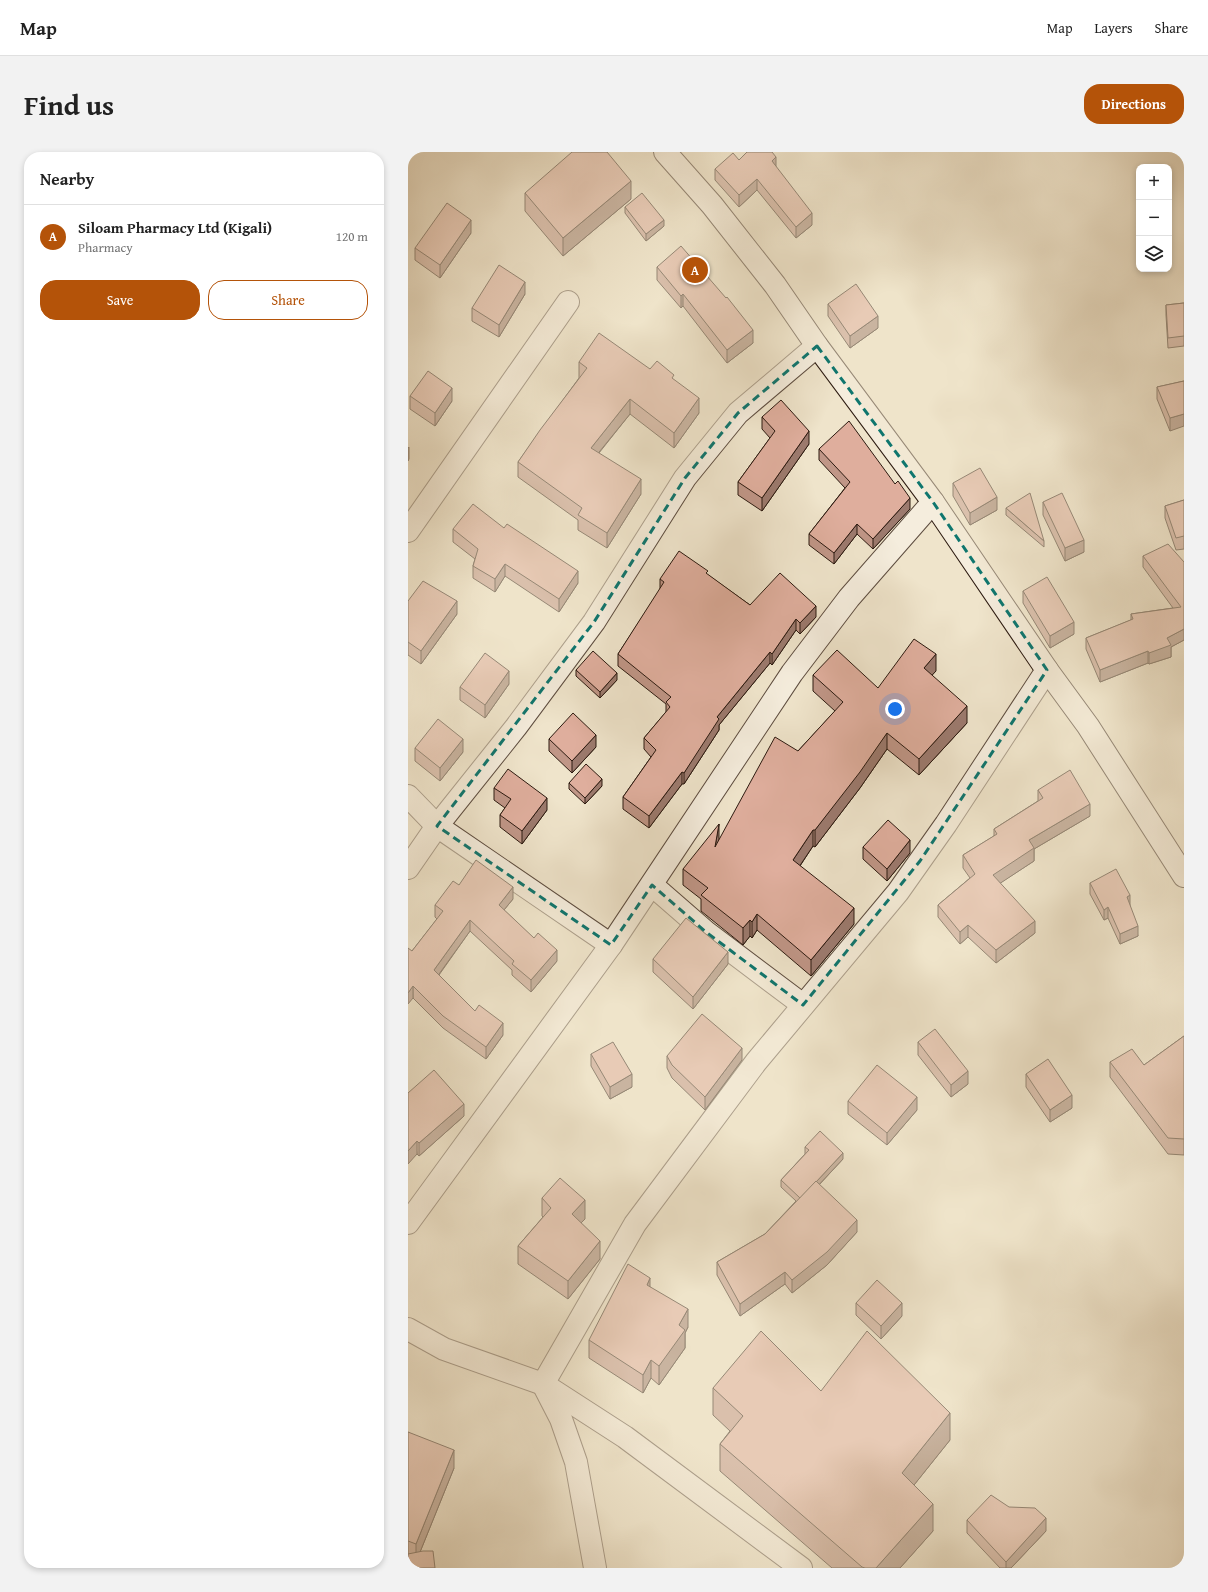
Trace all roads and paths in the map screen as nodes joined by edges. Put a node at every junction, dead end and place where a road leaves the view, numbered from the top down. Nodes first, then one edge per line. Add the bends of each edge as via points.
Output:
1 (664, 152) edge
2 (568, 302) dead end
3 (817, 346) junction
4 (933, 502) junction
5 (408, 530) edge
6 (1047, 670) junction
7 (408, 796) edge
8 (437, 826) junction
9 (408, 868) edge
10 (1184, 876) edge
11 (652, 885) junction
12 (611, 945) junction
13 (803, 1006) junction
14 (408, 1223) edge
15 (408, 1329) edge
16 (543, 1384) junction
17 (595, 1568) edge
18 (801, 1568) edge

1 - 3 street via 712,205 775,285
2 - 5 street
3 - 4 street
3 - 8 street via 738,413 684,478 594,622 516,727
4 - 6 street
4 - 11 street via 849,598 792,673
6 - 10 street via 1088,726
6 - 13 street via 898,892
7 - 8 street
8 - 9 street
8 - 12 street
11 - 12 street
11 - 13 street via 706,932
12 - 14 street
13 - 16 street via 756,1062 635,1224
15 - 16 street via 444,1349
16 - 17 street via 561,1419 576,1462
16 - 18 street via 626,1437

